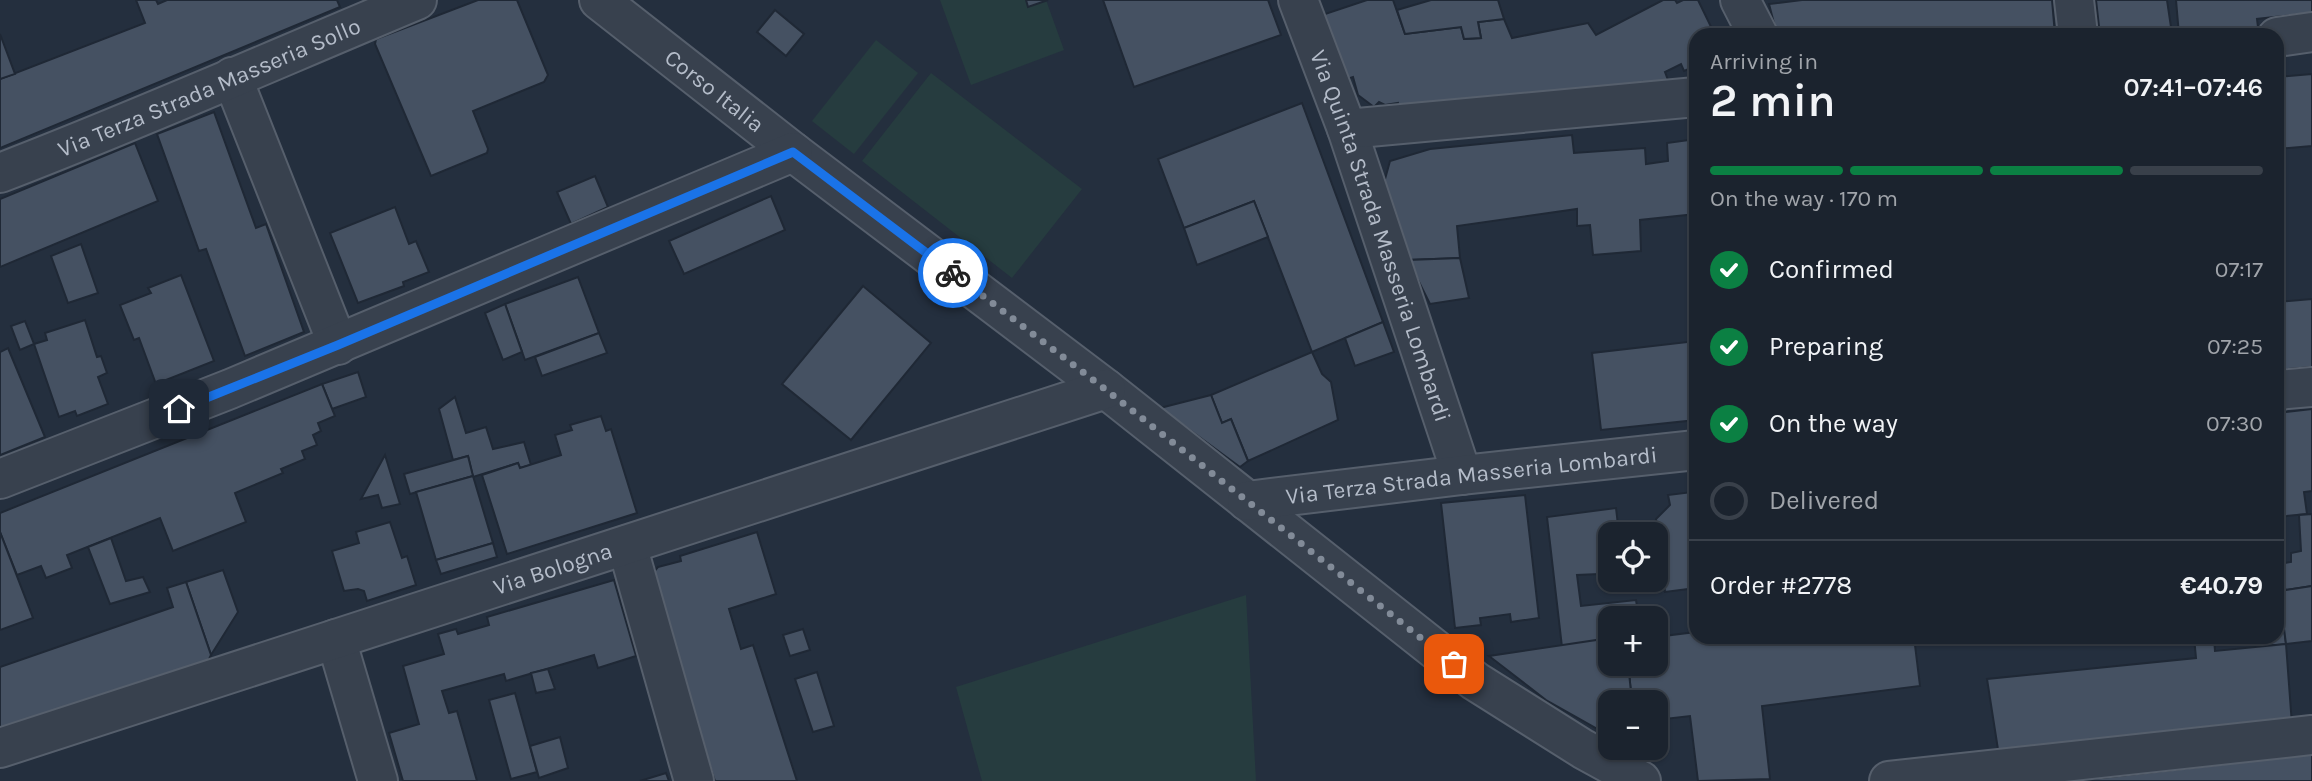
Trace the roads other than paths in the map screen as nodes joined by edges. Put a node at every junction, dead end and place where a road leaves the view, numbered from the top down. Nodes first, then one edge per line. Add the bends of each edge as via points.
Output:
1 (417, 0) edge
2 (599, 0) edge
3 (1298, 0) edge
4 (1740, 0) edge
5 (2074, 0) edge
6 (1754, 28) edge
7 (2076, 28) edge
8 (2312, 32) edge
9 (2284, 36) edge
10 (232, 77) junction
11 (1689, 98) edge
12 (1347, 129) junction
13 (793, 152) junction
14 (0, 173) edge
15 (338, 345) junction
16 (2312, 387) edge
17 (1105, 389) junction
18 (2284, 389) edge
19 (1689, 451) edge
20 (1462, 475) junction
21 (0, 479) edge
22 (1247, 500) junction
23 (627, 545) junction
24 (336, 639) junction
25 (2312, 735) edge
26 (0, 748) edge
27 (378, 781) edge
28 (694, 781) edge
29 (1641, 781) edge
30 (1889, 781) edge

1 - 10 street, Via Terza Strada Masseria Sollo
2 - 13 street, Corso Italia
3 - 12 street, Via Quinta Strada Masseria Lombardi
4 - 6 street
5 - 7 street
8 - 9 street
10 - 14 street, Via Terza Strada Masseria Sollo
10 - 15 street
11 - 12 street
12 - 20 street, Via Quinta Strada Masseria Lombardi
13 - 15 street
13 - 17 street, Corso Italia
15 - 21 street
16 - 18 street
17 - 22 street, Corso Italia
17 - 23 street, Via Bologna
19 - 20 street, Via Terza Strada Masseria Lombardi
20 - 22 street, Via Terza Strada Masseria Lombardi
22 - 29 street, Corso Italia via 1475,681
23 - 24 street, Via Bologna
23 - 28 street
24 - 26 street, Via Bologna
24 - 27 street
25 - 30 street

